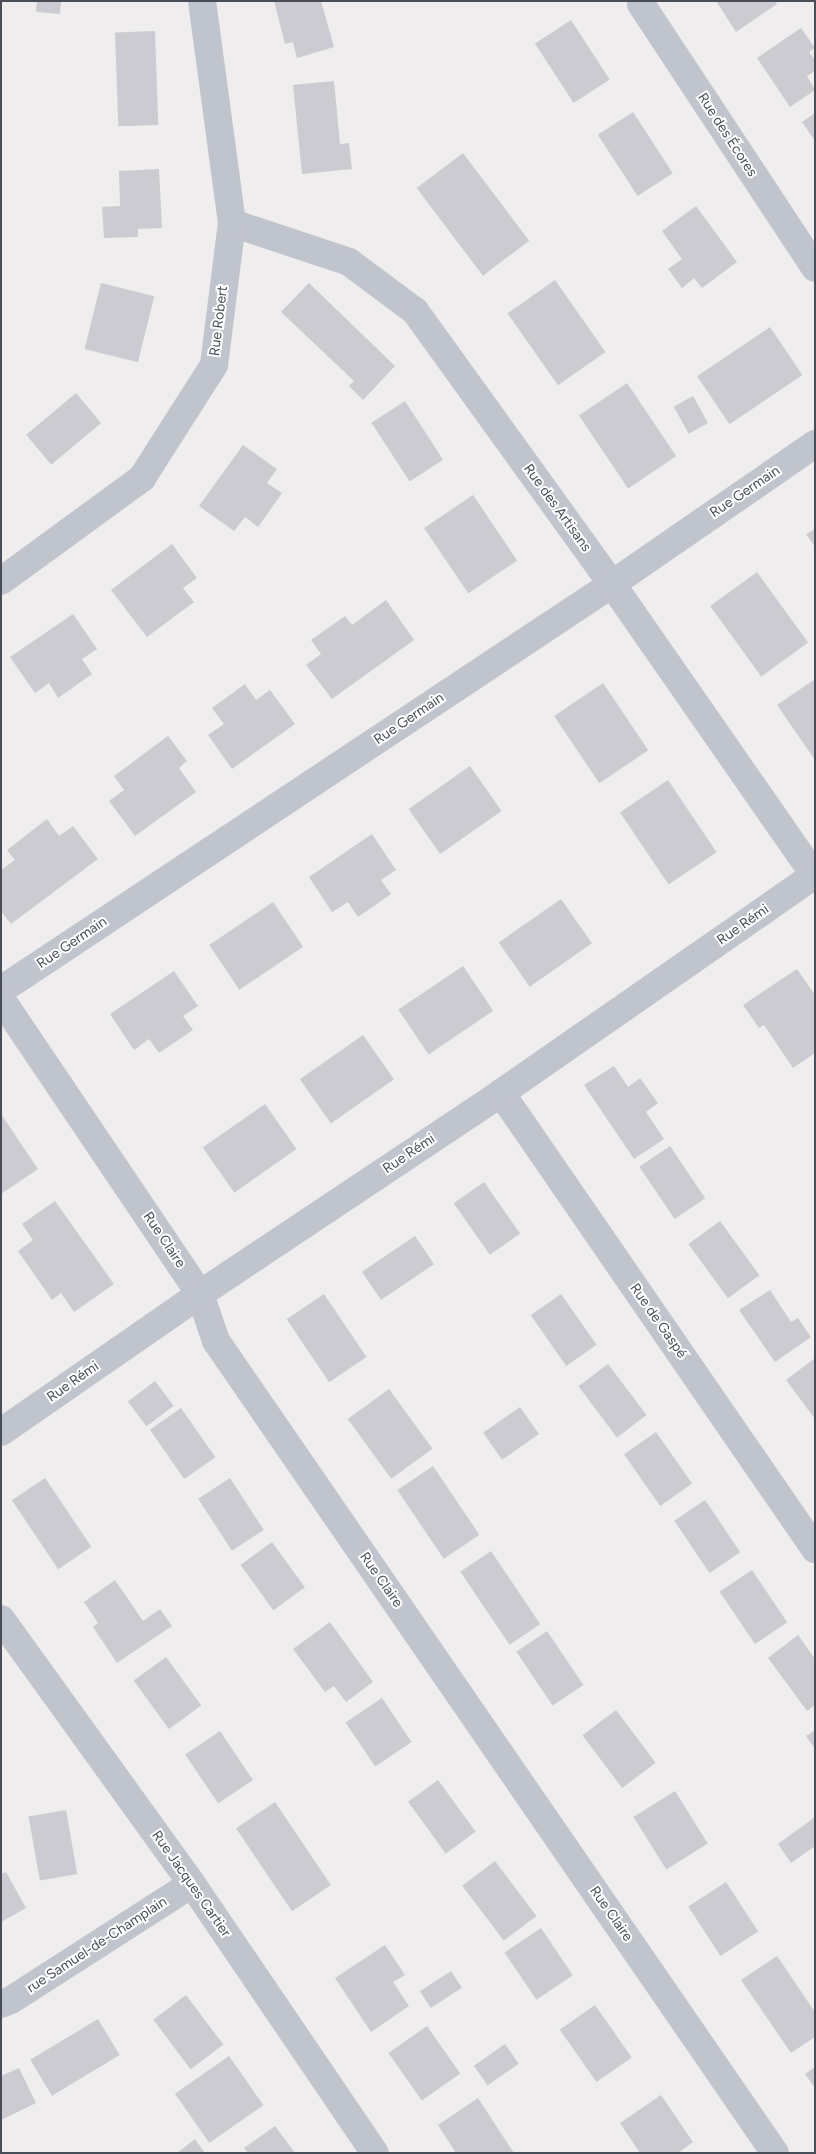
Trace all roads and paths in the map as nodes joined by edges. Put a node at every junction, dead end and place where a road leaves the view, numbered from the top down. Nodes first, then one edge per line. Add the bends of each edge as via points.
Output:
1 (202, 1) edge
2 (642, 1) edge
3 (232, 223) junction
4 (815, 268) edge
5 (815, 444) edge
6 (1, 581) edge
7 (612, 584) junction
8 (815, 875) edge
9 (1, 990) edge
10 (1, 1000) edge
11 (501, 1093) junction
12 (200, 1294) junction
13 (1, 1432) edge
14 (815, 1548) edge
15 (1, 1620) edge
16 (192, 1884) junction
17 (1, 2004) edge
18 (375, 2153) edge
19 (775, 2153) edge

1 - 3 street, Rue Robert
2 - 4 street, Rue des Écores
3 - 6 street, Rue Robert via 214,365 142,478
3 - 7 street, Rue des Artisans via 350,262 415,311
5 - 7 street, Rue Germain
7 - 8 street, Rue des Artisans
7 - 9 street, Rue Germain
8 - 11 street, Rue Rémi
10 - 12 street, Rue Claire
11 - 12 street, Rue Rémi
11 - 14 street, Rue de Gaspé
12 - 13 street, Rue Rémi
12 - 19 street, Rue Claire via 216,1341
15 - 16 street, Rue Jacques Cartier
16 - 17 street, rue Samuel-de-Champlain
16 - 18 street, Rue Jacques Cartier

